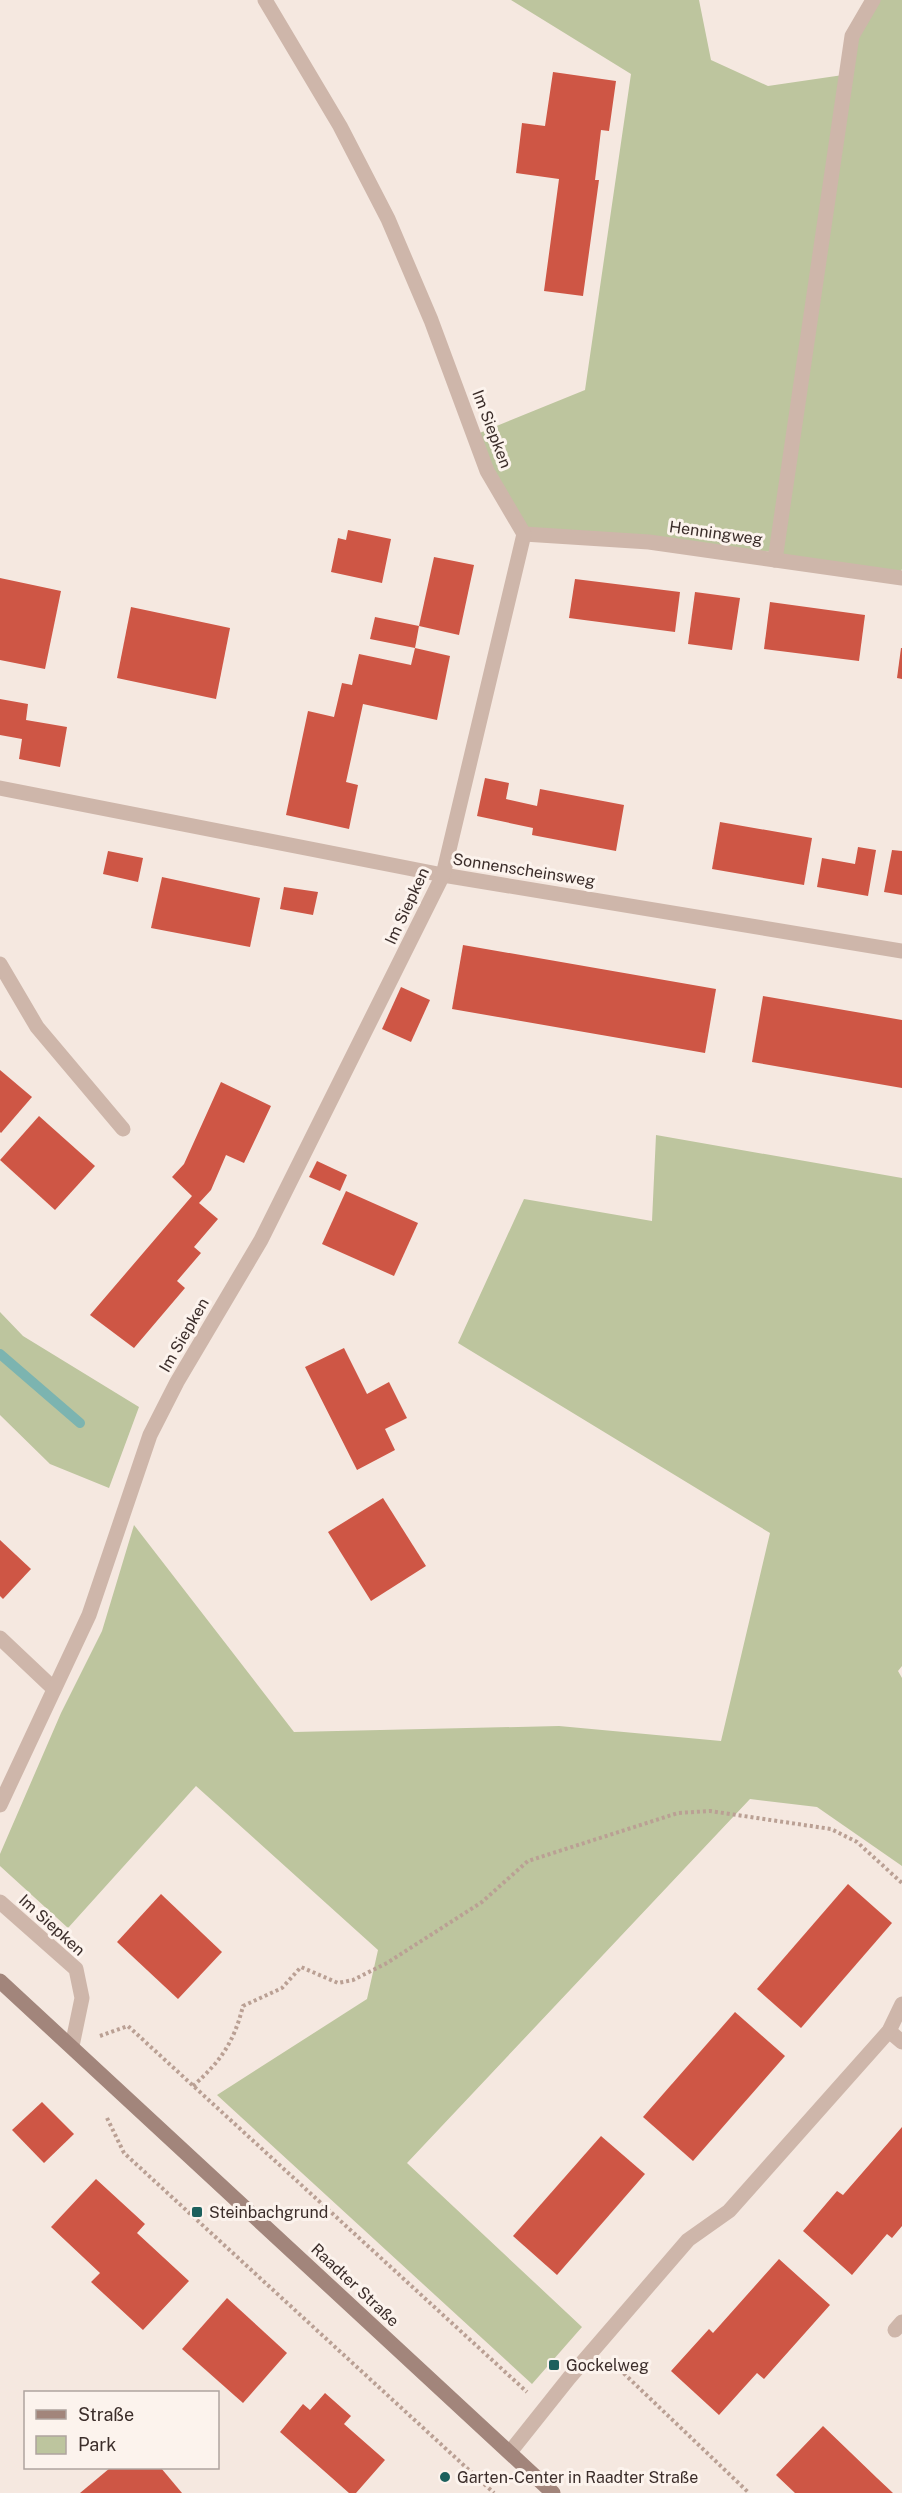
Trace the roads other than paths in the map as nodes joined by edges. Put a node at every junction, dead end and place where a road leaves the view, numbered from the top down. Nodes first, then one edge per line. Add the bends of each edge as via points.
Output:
1 (265, 0) edge
2 (873, 0) edge
3 (524, 534) junction
4 (775, 560) junction
5 (902, 578) edge
6 (0, 788) edge
7 (443, 875) junction
8 (902, 951) edge
9 (0, 963) edge
10 (123, 1130) dead end
11 (0, 1638) edge
12 (54, 1689) junction
13 (0, 1805) edge
14 (0, 1902) edge
15 (0, 1981) edge
16 (902, 2004) edge
17 (889, 2031) junction
18 (902, 2042) edge
19 (72, 2046) junction
20 (510, 2452) junction
21 (553, 2493) edge

1 - 3 street, Im Siepken via 340,126 388,219 431,320 487,471
2 - 4 street via 852,36
3 - 4 street, Henningweg via 649,543
3 - 7 street, Im Siepken
4 - 5 street, Henningweg
6 - 7 street, Sonnenscheinsweg
7 - 8 street, Sonnenscheinsweg
7 - 12 street, Im Siepken via 261,1240 177,1382 150,1436 89,1614
9 - 10 street via 37,1028
11 - 12 street
12 - 13 street, Im Siepken
14 - 19 street, Im Siepken via 76,1969 82,1998
15 - 19 main road, Raadter Straße
16 - 17 street
17 - 18 street
17 - 20 street via 729,2211 688,2240
19 - 20 main road, Raadter Straße
20 - 21 main road, Raadter Straße

